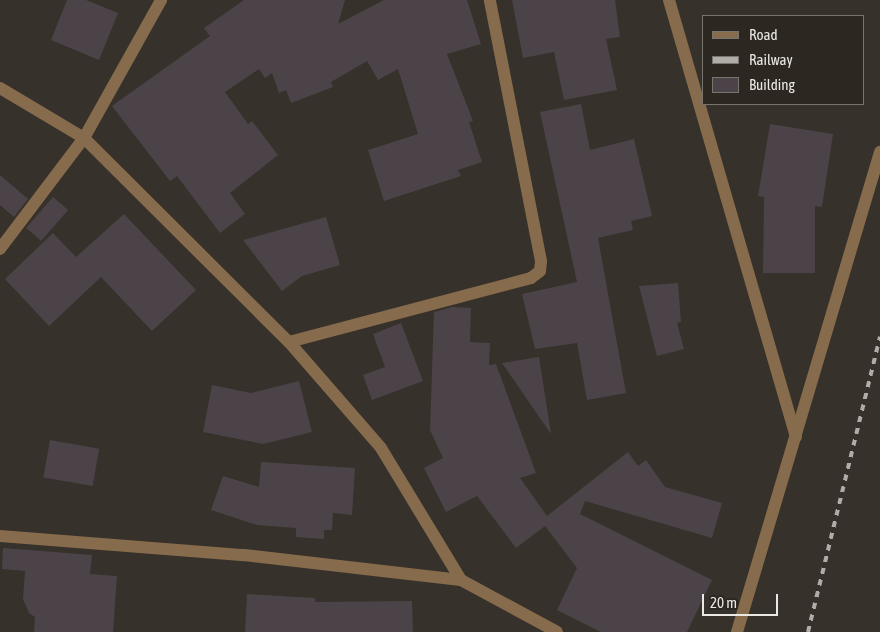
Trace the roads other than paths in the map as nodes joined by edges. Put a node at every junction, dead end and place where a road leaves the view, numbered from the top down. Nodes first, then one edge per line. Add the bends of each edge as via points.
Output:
1 (160, 0) edge
2 (490, 0) edge
3 (669, 0) edge
4 (0, 88) edge
5 (84, 138) junction
6 (880, 152) edge
7 (0, 249) edge
8 (289, 342) junction
9 (796, 437) junction
10 (0, 536) edge
11 (461, 580) junction
12 (557, 632) edge
13 (737, 632) edge

1 - 5 street
2 - 8 street via 541,261 540,271 531,278
3 - 9 street
4 - 5 street
5 - 7 street
5 - 8 street
6 - 9 street
8 - 11 street via 381,448
9 - 13 street
10 - 11 street via 244,555
11 - 12 street

